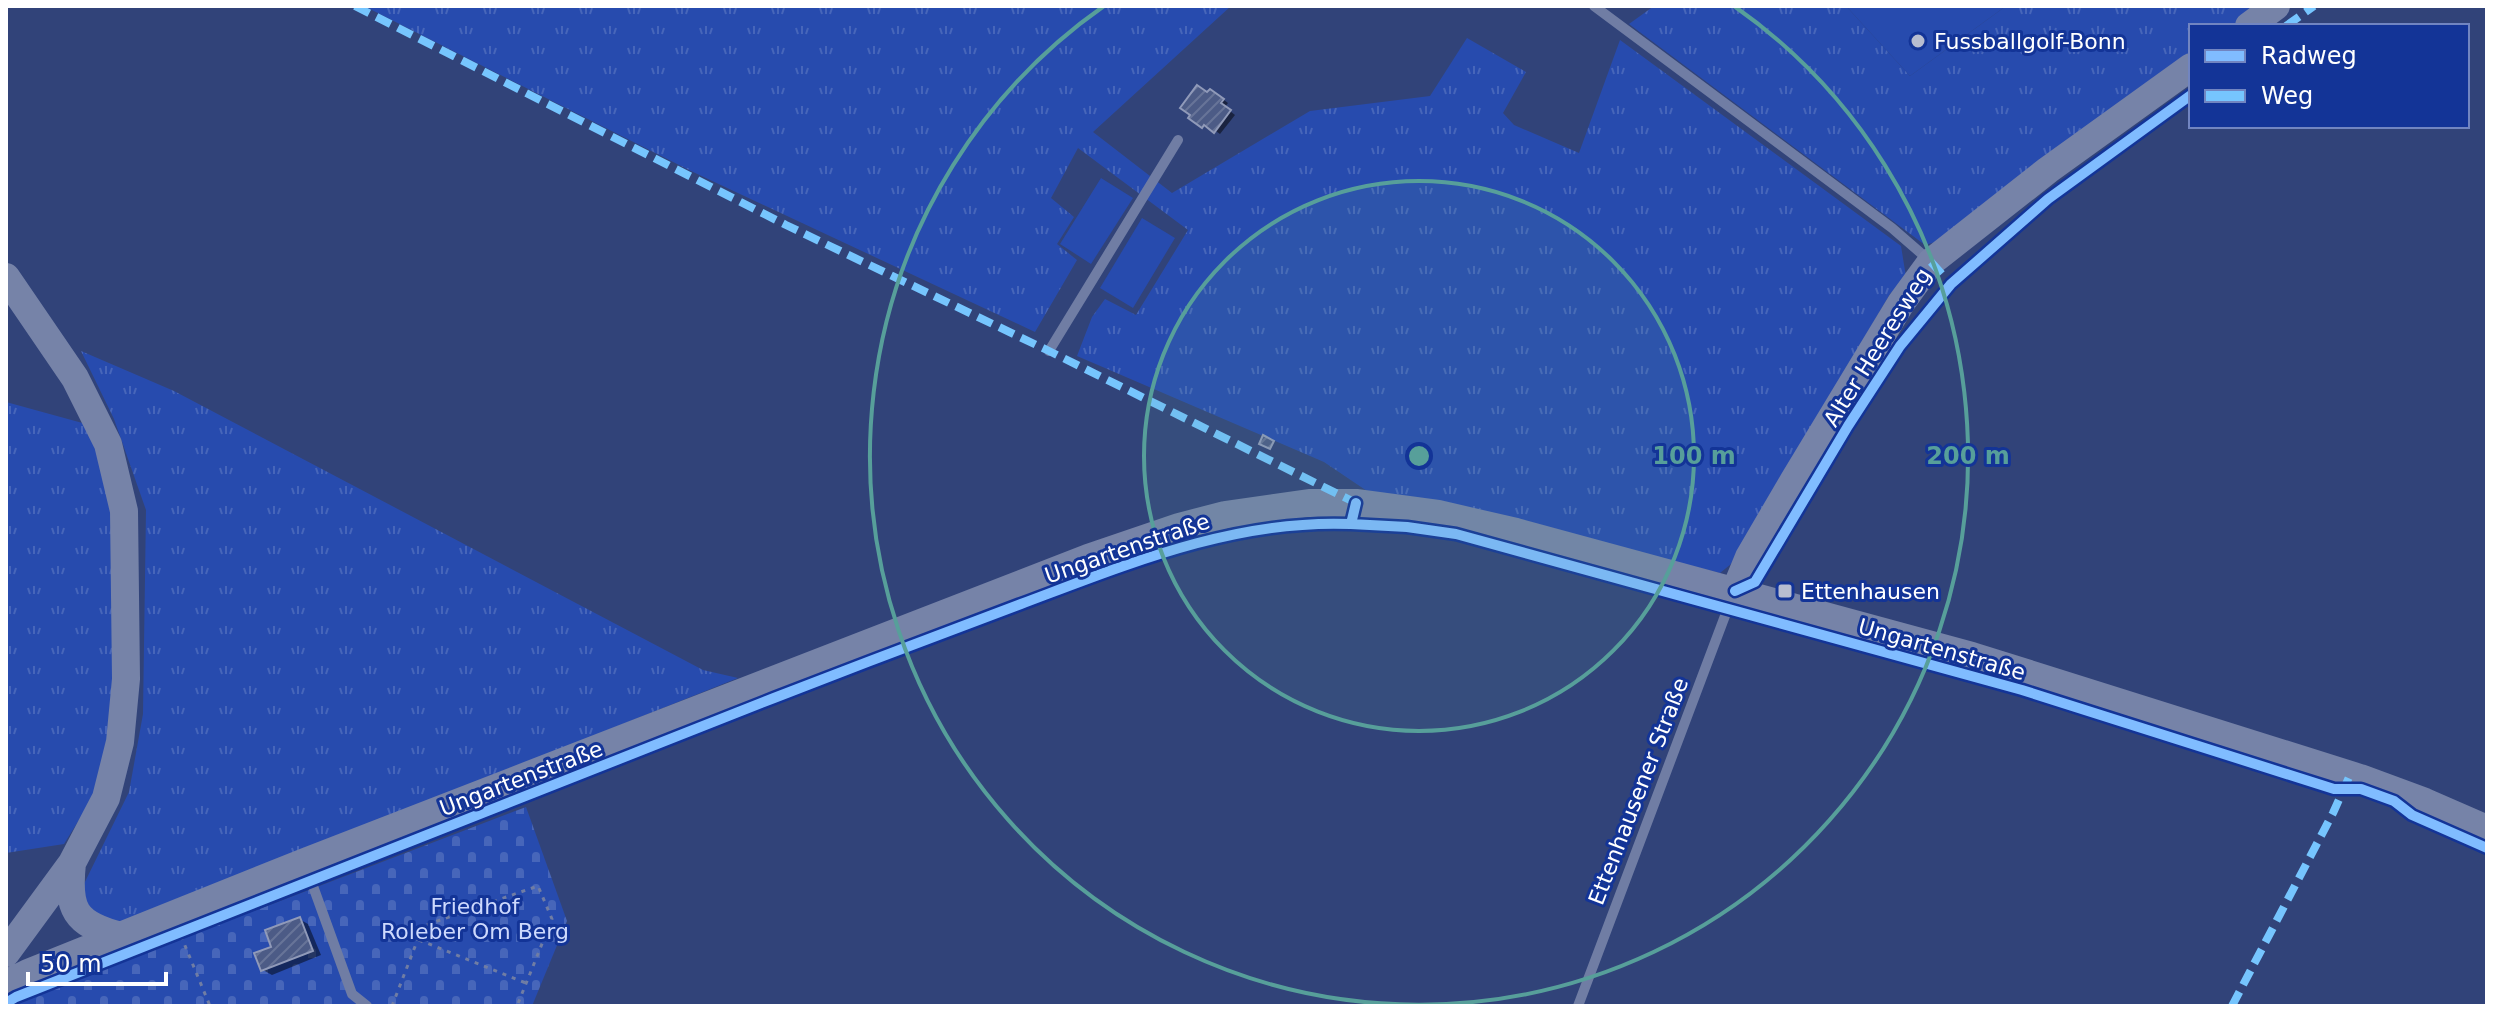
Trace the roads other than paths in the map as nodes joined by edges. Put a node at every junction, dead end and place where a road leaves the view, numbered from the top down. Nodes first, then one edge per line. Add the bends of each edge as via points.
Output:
1 (1594, 6) edge
2 (2276, 6) edge
3 (2252, 24) edge
4 (2189, 68) edge
5 (1178, 140) dead end
6 (1931, 262) junction
7 (6, 277) edge
8 (1049, 351) dead end
9 (1735, 591) junction
10 (2487, 829) edge
11 (305, 862) junction
12 (72, 863) junction
13 (121, 936) junction
14 (6, 953) edge
15 (6, 984) edge
16 (367, 1006) edge
17 (1578, 1006) edge

1 - 6 lane
2 - 3 street
4 - 6 street, Alter Heeresweg
5 - 8 lane
6 - 9 street, Alter Heeresweg via 1803,466
7 - 12 street via 75,378 108,444 124,511 126,679 120,742 106,798
9 - 10 street, Ungartenstraße via 1972,656 2360,778
9 - 11 street, Ungartenstraße via 1438,514 1309,503 1225,515 1088,558
9 - 17 lane, Ettenhausener Straße
11 - 13 street, Ungartenstraße
11 - 16 lane via 352,994
12 - 13 street via 72,905 99,930
12 - 14 street
13 - 15 street, Ungartenstraße

